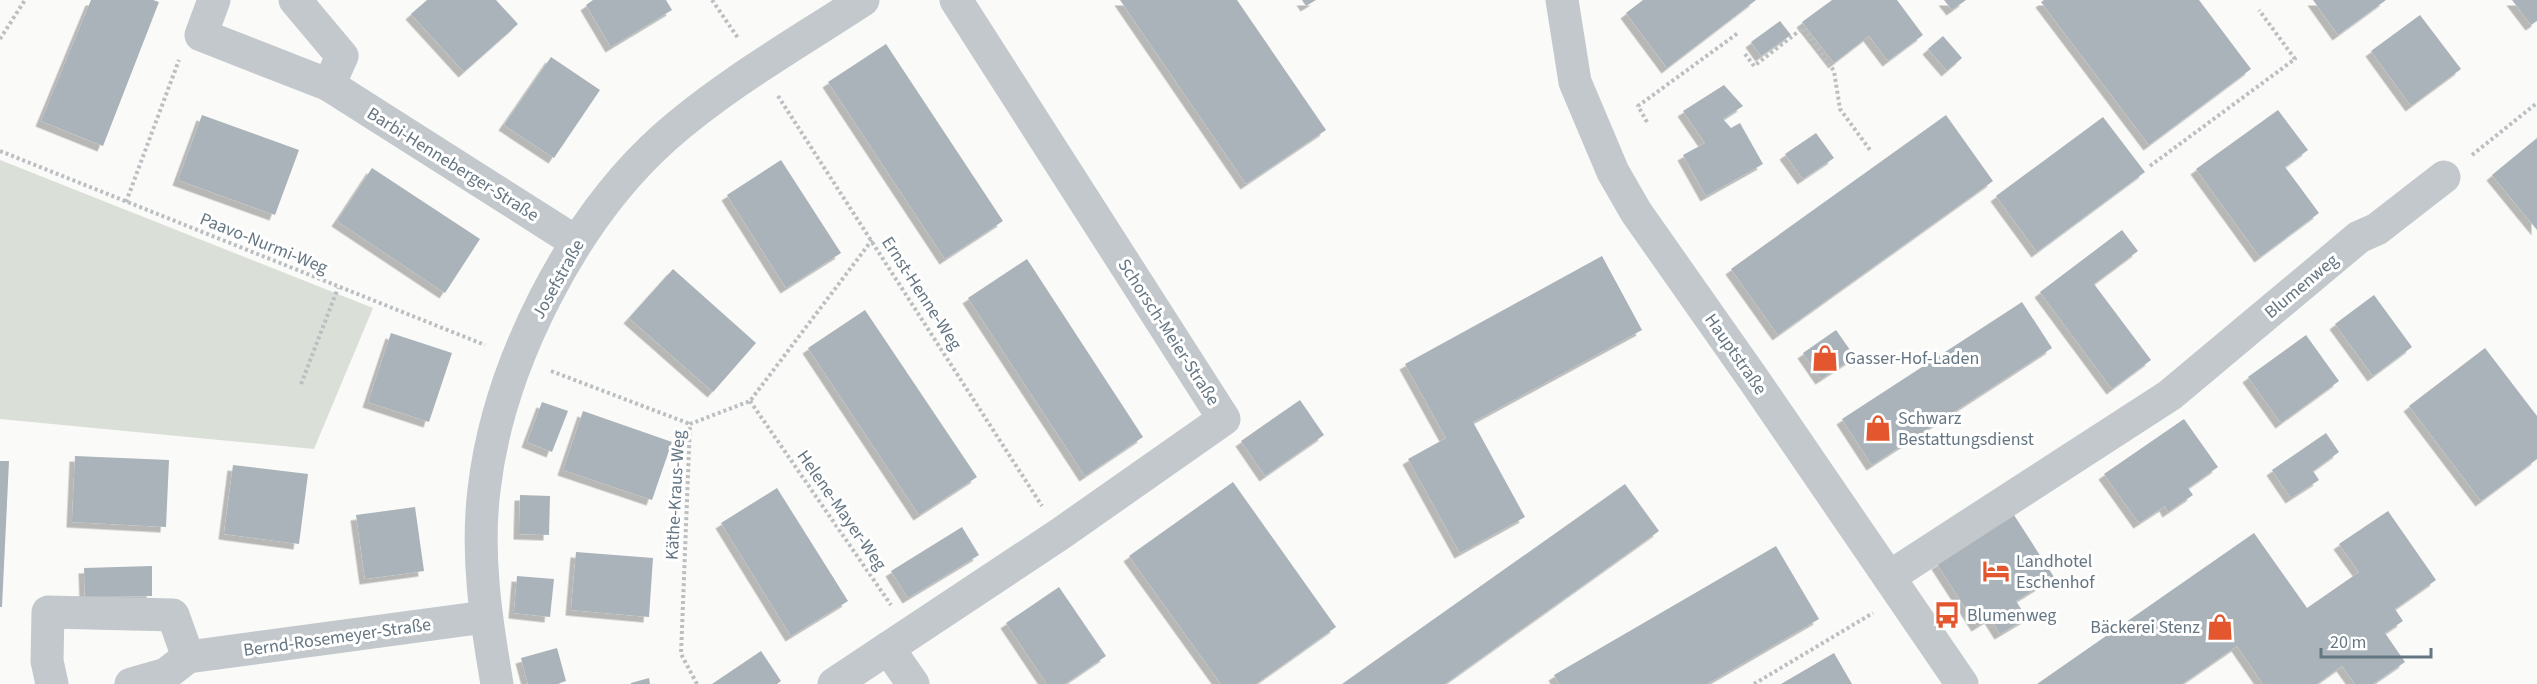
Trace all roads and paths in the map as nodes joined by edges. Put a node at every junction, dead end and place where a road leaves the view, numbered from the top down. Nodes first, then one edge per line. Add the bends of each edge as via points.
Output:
1 (25, 0) edge
2 (214, 0) edge
3 (295, 0) edge
4 (712, 0) edge
5 (862, 0) edge
6 (956, 0) edge
7 (1562, 0) edge
8 (2259, 10) dead end
9 (1738, 33) dead end
10 (201, 35) junction
11 (0, 39) edge
12 (1745, 54) dead end
13 (759, 68) junction
14 (329, 86) junction
15 (2537, 103) edge
16 (1647, 122) dead end
17 (1870, 150) dead end
18 (0, 151) edge
19 (2150, 166) dead end
20 (2444, 177) joint
21 (126, 202) junction
22 (872, 240) junction
23 (576, 242) junction
24 (338, 288) junction
25 (519, 359) junction
26 (301, 384) dead end
27 (750, 401) junction
28 (690, 424) junction
29 (1060, 534) junction
30 (1896, 586) junction
31 (485, 616) junction
32 (900, 641) junction
33 (188, 657) junction
34 (52, 684) edge
35 (131, 684) edge
36 (497, 684) edge
37 (697, 684) edge
38 (834, 684) edge
39 (913, 684) edge
40 (1754, 684) edge
41 (1962, 684) edge

1 - 11 path
2 - 10 street
3 - 14 street via 342,56
4 - 13 path, Ernst-Henne-Weg
5 - 13 street, Josefstraße
6 - 29 street, Schorsch-Meier-Straße via 1224,419
7 - 30 street, Hauptstraße via 1575,82 1613,172 1636,212
8 - 19 path via 2295,59
9 - 16 path via 1638,106
10 - 14 street, Barbi-Henneberger-Straße
10 - 21 path via 181,56
12 - 17 path via 1754,66 1803,28 1834,71 1840,109
13 - 22 path, Ernst-Henne-Weg
13 - 23 street, Josefstraße via 710,100 664,138 616,188
14 - 23 street, Barbi-Henneberger-Straße
15 - 20 path
18 - 21 path, Paavo-Nurmi-Weg
20 - 30 street, Blumenweg via 2377,229 2359,237 2170,395
21 - 24 path, Paavo-Nurmi-Weg
22 - 27 path
22 - 29 path, Ernst-Henne-Weg
23 - 25 street, Josefstraße via 543,300
24 - 25 path, Paavo-Nurmi-Weg
24 - 26 path
25 - 28 path, Paavo-Nurmi-Weg
25 - 31 street, Josefstraße via 496,424 483,490 481,556
27 - 28 path, Käthe-Kraus-Weg
27 - 32 path, Helene-Mayer-Weg
28 - 37 path, Käthe-Kraus-Weg via 681,654
29 - 32 street, Schorsch-Meier-Straße
30 - 40 path
30 - 41 street, Hauptstraße
31 - 33 street, Bernd-Rosemeyer-Straße
31 - 36 street, Josefstraße
32 - 38 street, Schorsch-Meier-Straße
32 - 39 street
33 - 34 street via 173,615 48,612 47,661
33 - 35 street, Bernd-Rosemeyer-Straße via 166,674

